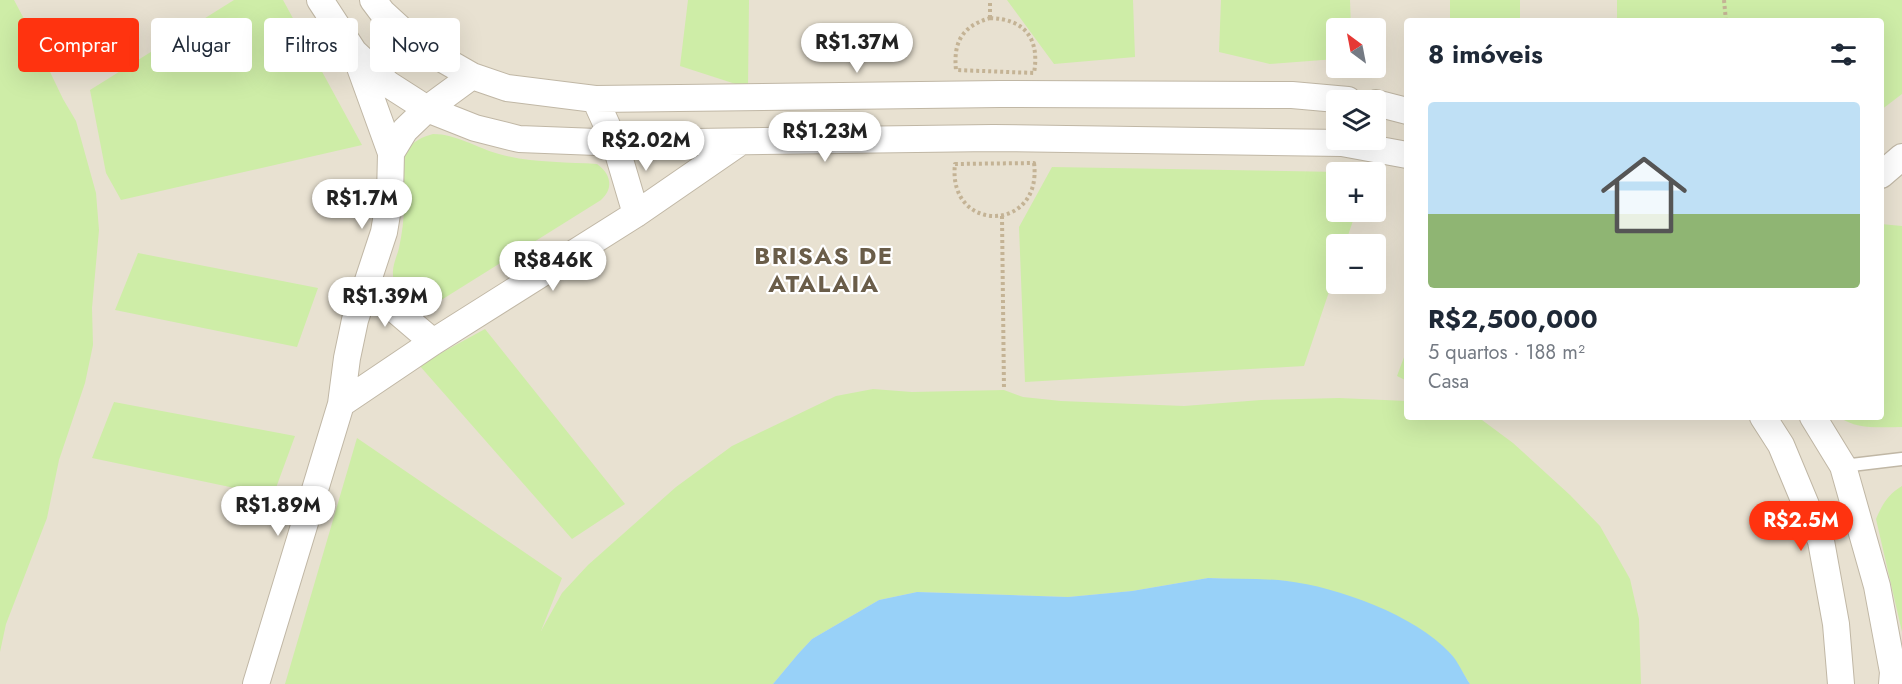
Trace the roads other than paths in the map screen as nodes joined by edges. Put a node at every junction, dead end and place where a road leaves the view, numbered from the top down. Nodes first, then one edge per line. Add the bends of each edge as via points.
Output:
1 (320, 0) edge
2 (373, 0) edge
3 (332, 18) edge
4 (358, 56) edge
5 (358, 63) edge
6 (472, 76) junction
7 (1326, 98) edge
8 (595, 99) junction
9 (1386, 106) edge
10 (427, 109) junction
11 (1404, 110) edge
12 (615, 143) junction
13 (739, 143) junction
14 (391, 153) junction
15 (1404, 154) edge
16 (1902, 157) edge
17 (1884, 172) edge
18 (636, 214) junction
19 (368, 282) junction
20 (433, 342) junction
21 (341, 404) junction
22 (1765, 420) edge
23 (1815, 420) edge
24 (1902, 459) edge
25 (1843, 466) junction
26 (1896, 676) edge
27 (256, 684) edge
28 (1841, 684) edge

1 - 3 street
2 - 6 street via 418,45
4 - 10 street via 388,84
5 - 14 street
6 - 8 street via 507,88
6 - 10 street
7 - 8 street via 1035,94
8 - 12 street
9 - 11 street
10 - 12 street via 475,128 519,139
10 - 14 street via 405,130
12 - 13 street
12 - 18 street
13 - 15 street via 993,138 1342,143
13 - 18 street
14 - 19 street via 384,232
16 - 17 street
18 - 20 street
19 - 20 street
19 - 21 street via 355,320
20 - 21 street
21 - 27 street
22 - 28 street via 1781,445 1821,541 1836,624
23 - 25 street
24 - 25 lane
25 - 26 street via 1877,586

